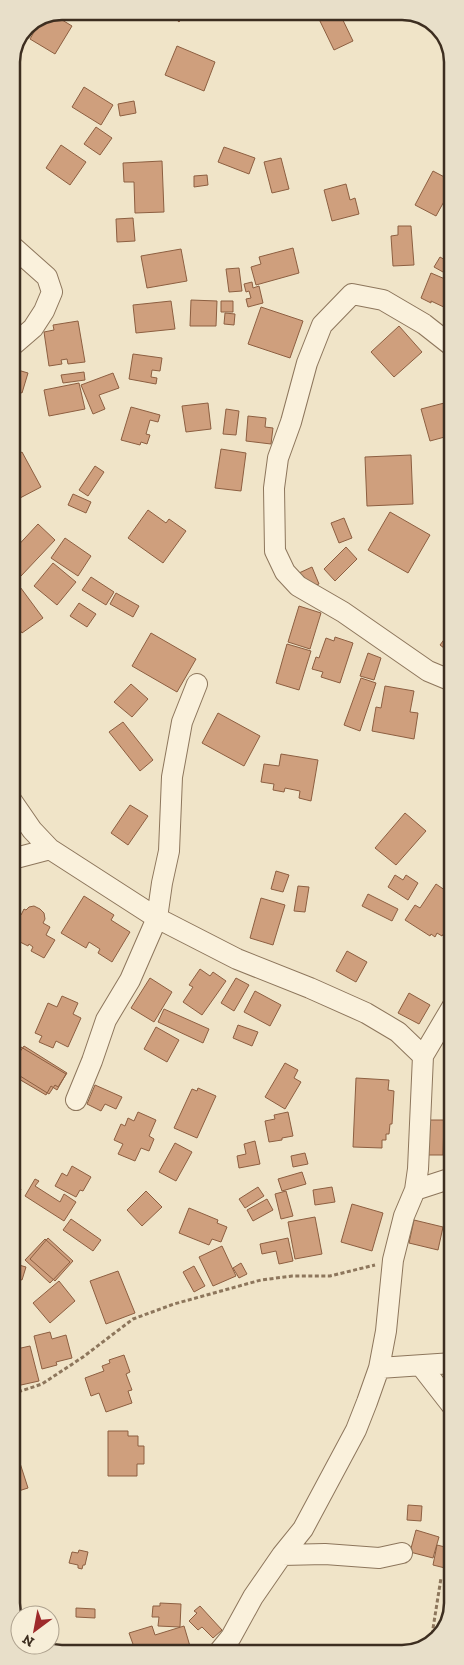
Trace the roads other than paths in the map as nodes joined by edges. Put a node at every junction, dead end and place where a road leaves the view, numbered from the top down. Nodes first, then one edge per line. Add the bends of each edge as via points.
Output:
1 (20, 253) edge
2 (20, 340) edge
3 (444, 340) edge
4 (444, 678) edge
5 (197, 684) dead end
6 (20, 813) edge
7 (50, 848) junction
8 (20, 857) edge
9 (157, 918) junction
10 (444, 1021) edge
11 (423, 1056) junction
12 (76, 1100) dead end
13 (444, 1181) edge
14 (415, 1190) junction
15 (444, 1364) edge
16 (421, 1366) junction
17 (379, 1368) junction
18 (444, 1395) edge
19 (402, 1553) dead end
20 (282, 1554) junction
21 (224, 1645) edge

1 - 2 street via 47,277 52,292 33,328
3 - 4 street via 383,300 352,294 322,325 278,458 274,488 275,551 285,572 298,586 343,612 428,672
5 - 9 street via 182,722 172,777 169,851
6 - 7 street
7 - 8 street
7 - 9 street
9 - 11 street via 237,959 366,1013 398,1032
9 - 12 street via 130,980 106,1020
10 - 11 street
11 - 14 street
13 - 14 street
14 - 17 street via 404,1216 393,1260
15 - 16 street
16 - 17 street
16 - 18 street
17 - 20 street via 356,1430 303,1529
19 - 20 street via 379,1558
20 - 21 street

